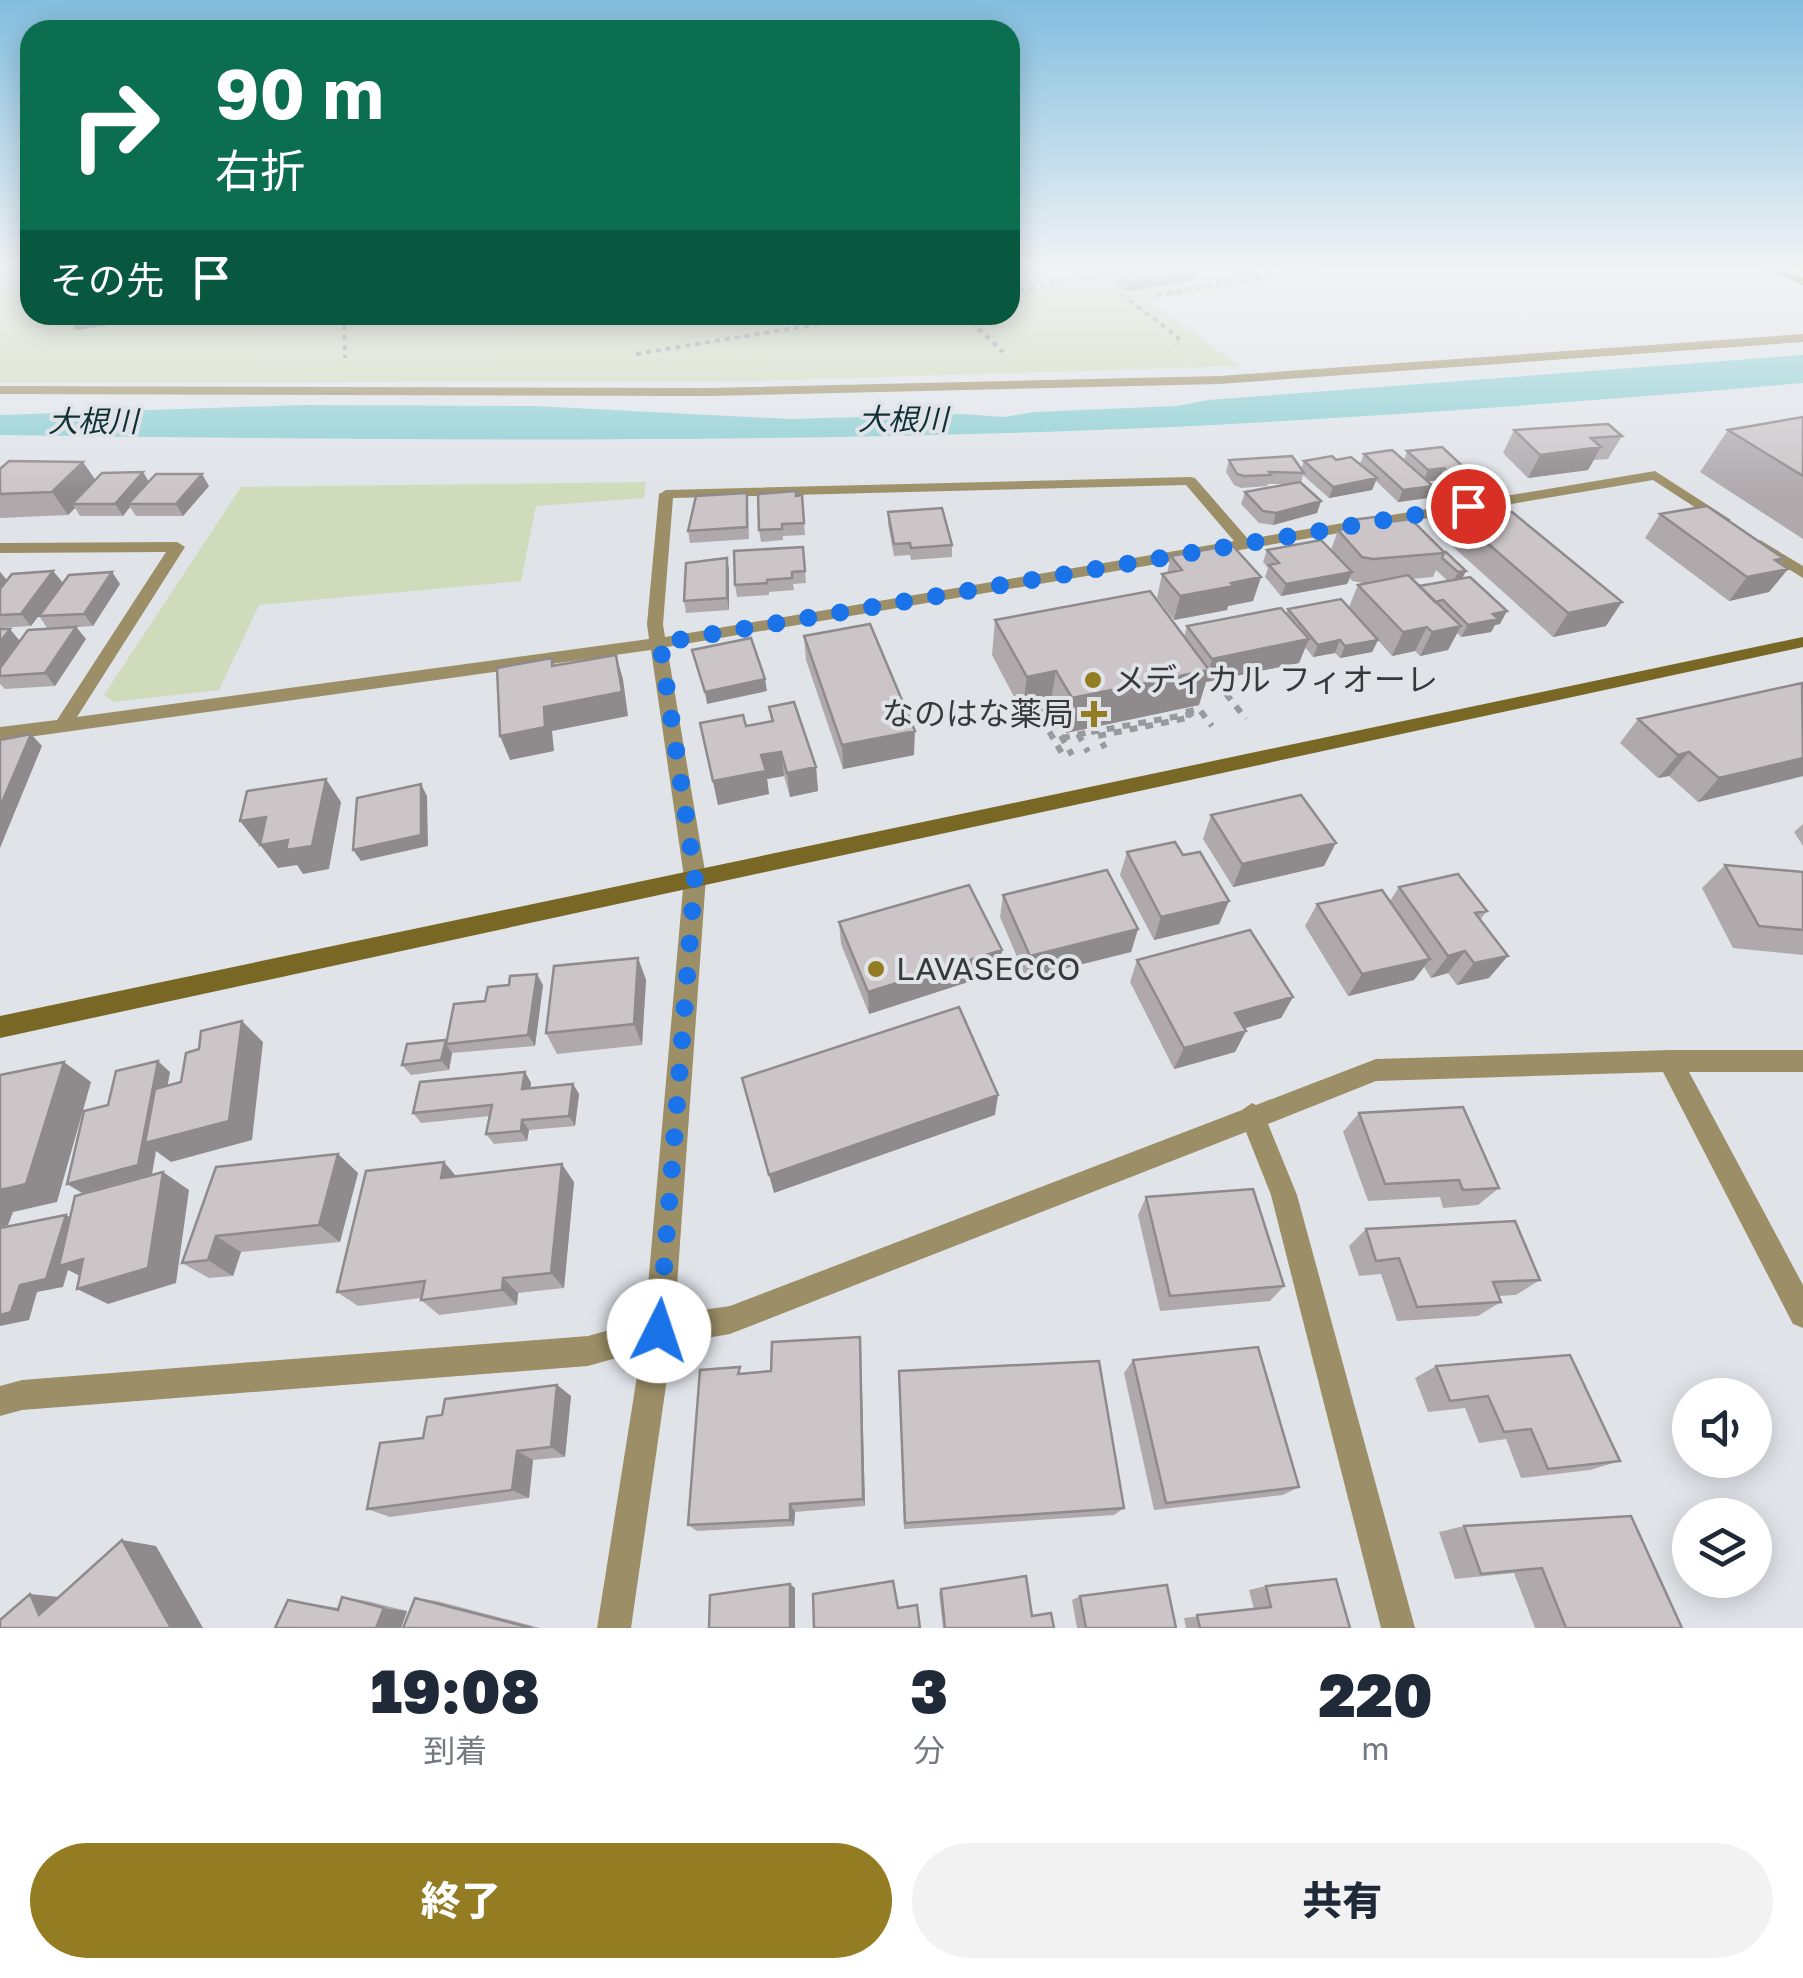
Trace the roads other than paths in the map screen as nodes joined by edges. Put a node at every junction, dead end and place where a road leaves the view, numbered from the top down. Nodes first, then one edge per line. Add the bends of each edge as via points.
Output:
1 (1730, 343) edge
2 (0, 390) edge
3 (1737, 529) edge
4 (1754, 540) edge
5 (1243, 543) junction
6 (0, 548) edge
7 (1803, 573) edge
8 (1803, 642) edge
9 (660, 643) junction
10 (62, 726) junction
11 (0, 734) edge
12 (695, 876) junction
13 (0, 1027) edge
14 (1670, 1061) junction
15 (1803, 1062) edge
16 (1252, 1115) junction
17 (1803, 1314) edge
18 (659, 1331) junction
19 (0, 1401) edge
20 (614, 1628) edge
21 (1398, 1628) edge

1 - 2 street via 1161,382 709,392
3 - 5 street via 1655,474
4 - 7 street
5 - 9 street
5 - 9 street via 1190,481 666,494 655,624
6 - 10 street via 177,547
8 - 12 street
9 - 10 street
9 - 12 street
10 - 11 street
12 - 13 street
12 - 18 street
14 - 15 street
14 - 16 street via 1376,1070
14 - 17 street
16 - 18 street via 730,1320
16 - 21 street via 1284,1195
18 - 19 street via 588,1351
18 - 20 street

